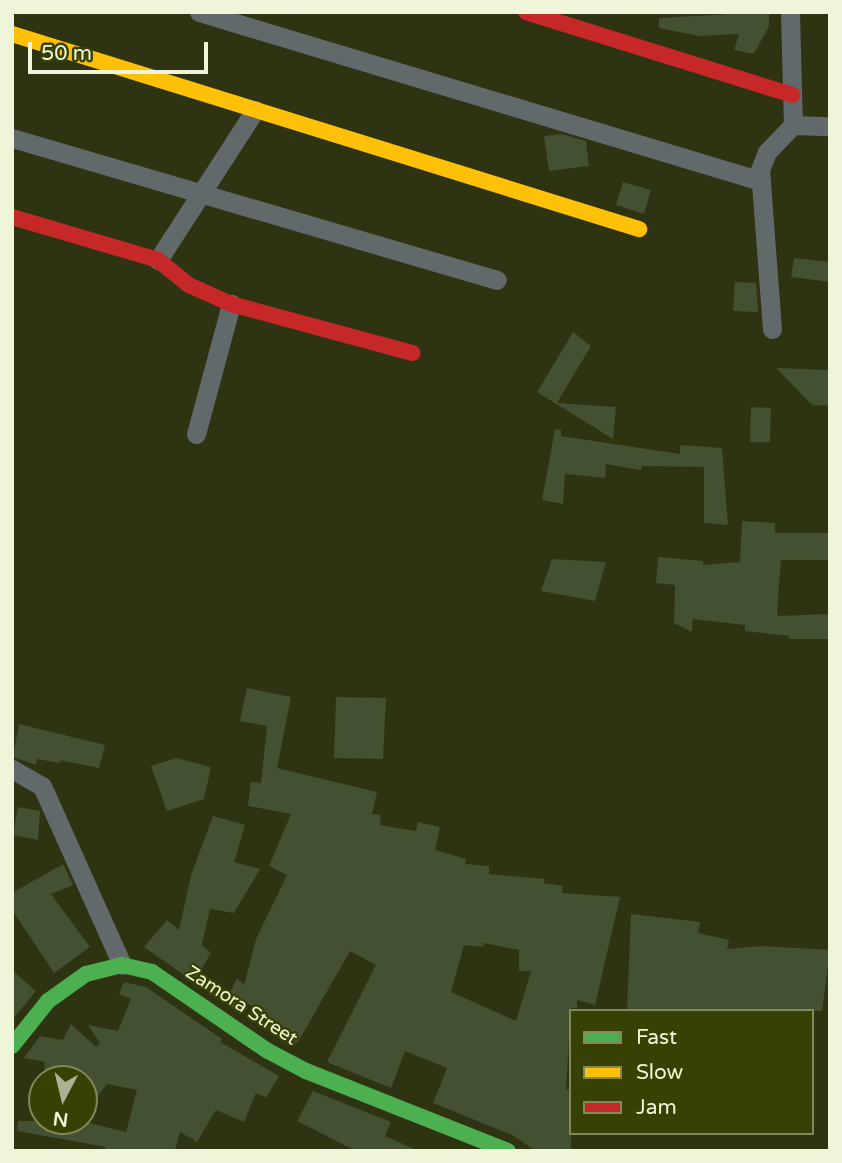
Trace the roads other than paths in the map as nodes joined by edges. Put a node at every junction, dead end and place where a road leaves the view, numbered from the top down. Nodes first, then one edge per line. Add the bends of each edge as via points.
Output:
1 (199, 12) edge
2 (526, 12) edge
3 (790, 12) edge
4 (12, 34) edge
5 (792, 95) junction
6 (255, 110) junction
7 (793, 125) junction
8 (830, 126) edge
9 (12, 138) edge
10 (761, 181) junction
11 (201, 193) junction
12 (12, 216) edge
13 (639, 229) dead end
14 (158, 260) junction
15 (497, 280) dead end
16 (231, 304) junction
17 (772, 329) dead end
18 (413, 353) dead end
19 (196, 434) dead end
20 (12, 769) edge
21 (122, 965) junction
22 (12, 1046) edge
23 (508, 1151) edge

1 - 10 street
2 - 5 street
3 - 5 street
4 - 6 street
5 - 7 street
6 - 11 street
6 - 13 street
7 - 8 street
7 - 10 street via 766,152
9 - 11 street
10 - 17 street
11 - 14 street
11 - 15 street
12 - 14 street
14 - 16 street via 189,285
16 - 18 street
16 - 19 street
20 - 21 street via 42,786
21 - 22 street, Zamora Street via 86,974 48,1001
21 - 23 street, Zamora Street via 152,972 306,1072

